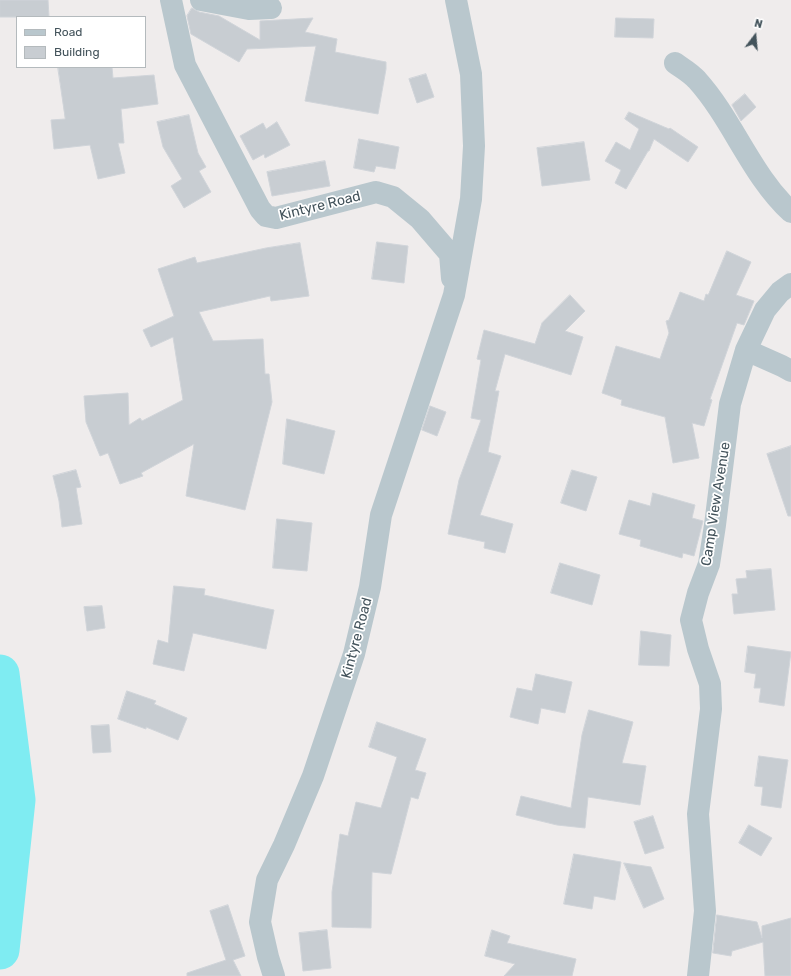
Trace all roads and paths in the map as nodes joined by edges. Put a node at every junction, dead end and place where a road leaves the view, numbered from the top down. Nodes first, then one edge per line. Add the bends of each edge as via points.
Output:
1 (171, 0) edge
2 (201, 0) edge
3 (456, 0) edge
4 (271, 8) dead end
5 (675, 63) dead end
6 (791, 212) edge
7 (791, 284) edge
8 (454, 295) junction
9 (746, 350) junction
10 (791, 371) edge
11 (274, 976) edge
12 (698, 976) edge

1 - 8 street, Kintyre Road via 186,65 260,209 266,216 276,218 376,192 393,197 420,219 450,254
2 - 4 street via 249,9
3 - 8 street, Kintyre Road via 471,74 474,146 471,199
5 - 6 street via 696,79 720,109 747,155 779,201
7 - 9 street, Camp View Avenue via 780,292 765,310
8 - 11 street, Kintyre Road via 381,516 370,587 354,654 313,776 267,880 260,922
9 - 10 street
9 - 12 street, Camp View Avenue via 730,404 709,564 691,620 710,684 711,709 698,814 705,911

